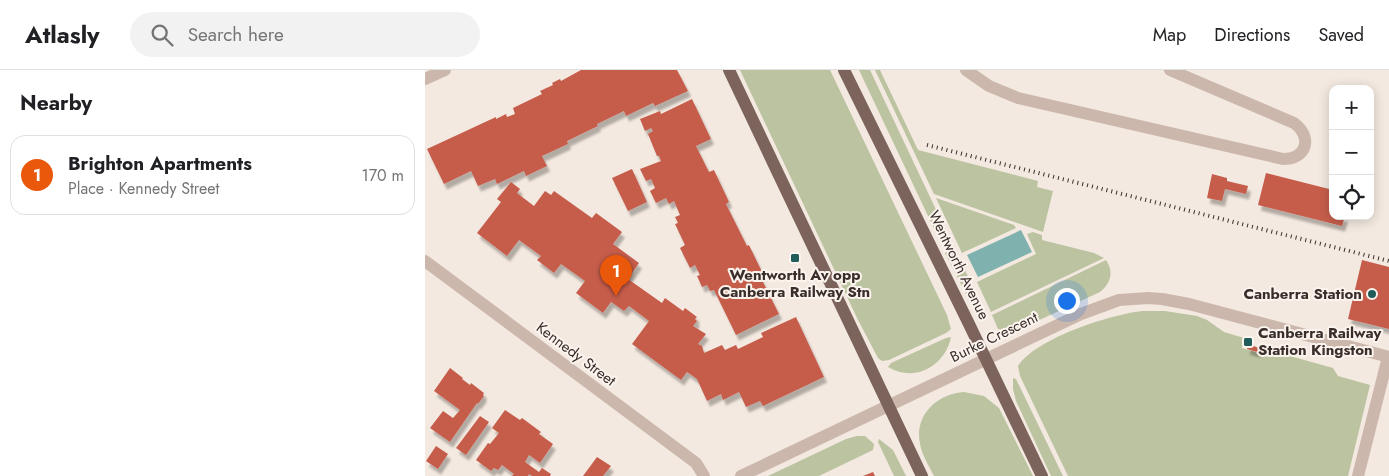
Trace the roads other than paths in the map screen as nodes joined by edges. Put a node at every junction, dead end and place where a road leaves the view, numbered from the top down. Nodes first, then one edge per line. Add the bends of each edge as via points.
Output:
1 (445, 70) edge
2 (729, 70) edge
3 (844, 70) edge
4 (965, 70) edge
5 (1170, 70) edge
6 (425, 79) edge
7 (425, 261) edge
8 (1389, 357) edge
9 (987, 360) junction
10 (889, 405) junction
11 (705, 476) edge
12 (741, 476) edge
13 (922, 476) edge
14 (1042, 476) edge
15 (1359, 476) edge

1 - 6 street
2 - 10 main road
3 - 9 main road, Wentworth Avenue
4 - 5 street via 989,86 1019,98 1283,159 1293,158 1303,150 1304,136 1294,124
7 - 11 street, Kennedy Street via 696,463
8 - 9 street, Burke Crescent via 1189,304 1147,298 1119,300 1096,307
8 - 15 street, Burke Crescent
9 - 10 street, Burke Crescent
9 - 14 main road, Wentworth Avenue
10 - 12 street, Burke Crescent
10 - 13 main road

